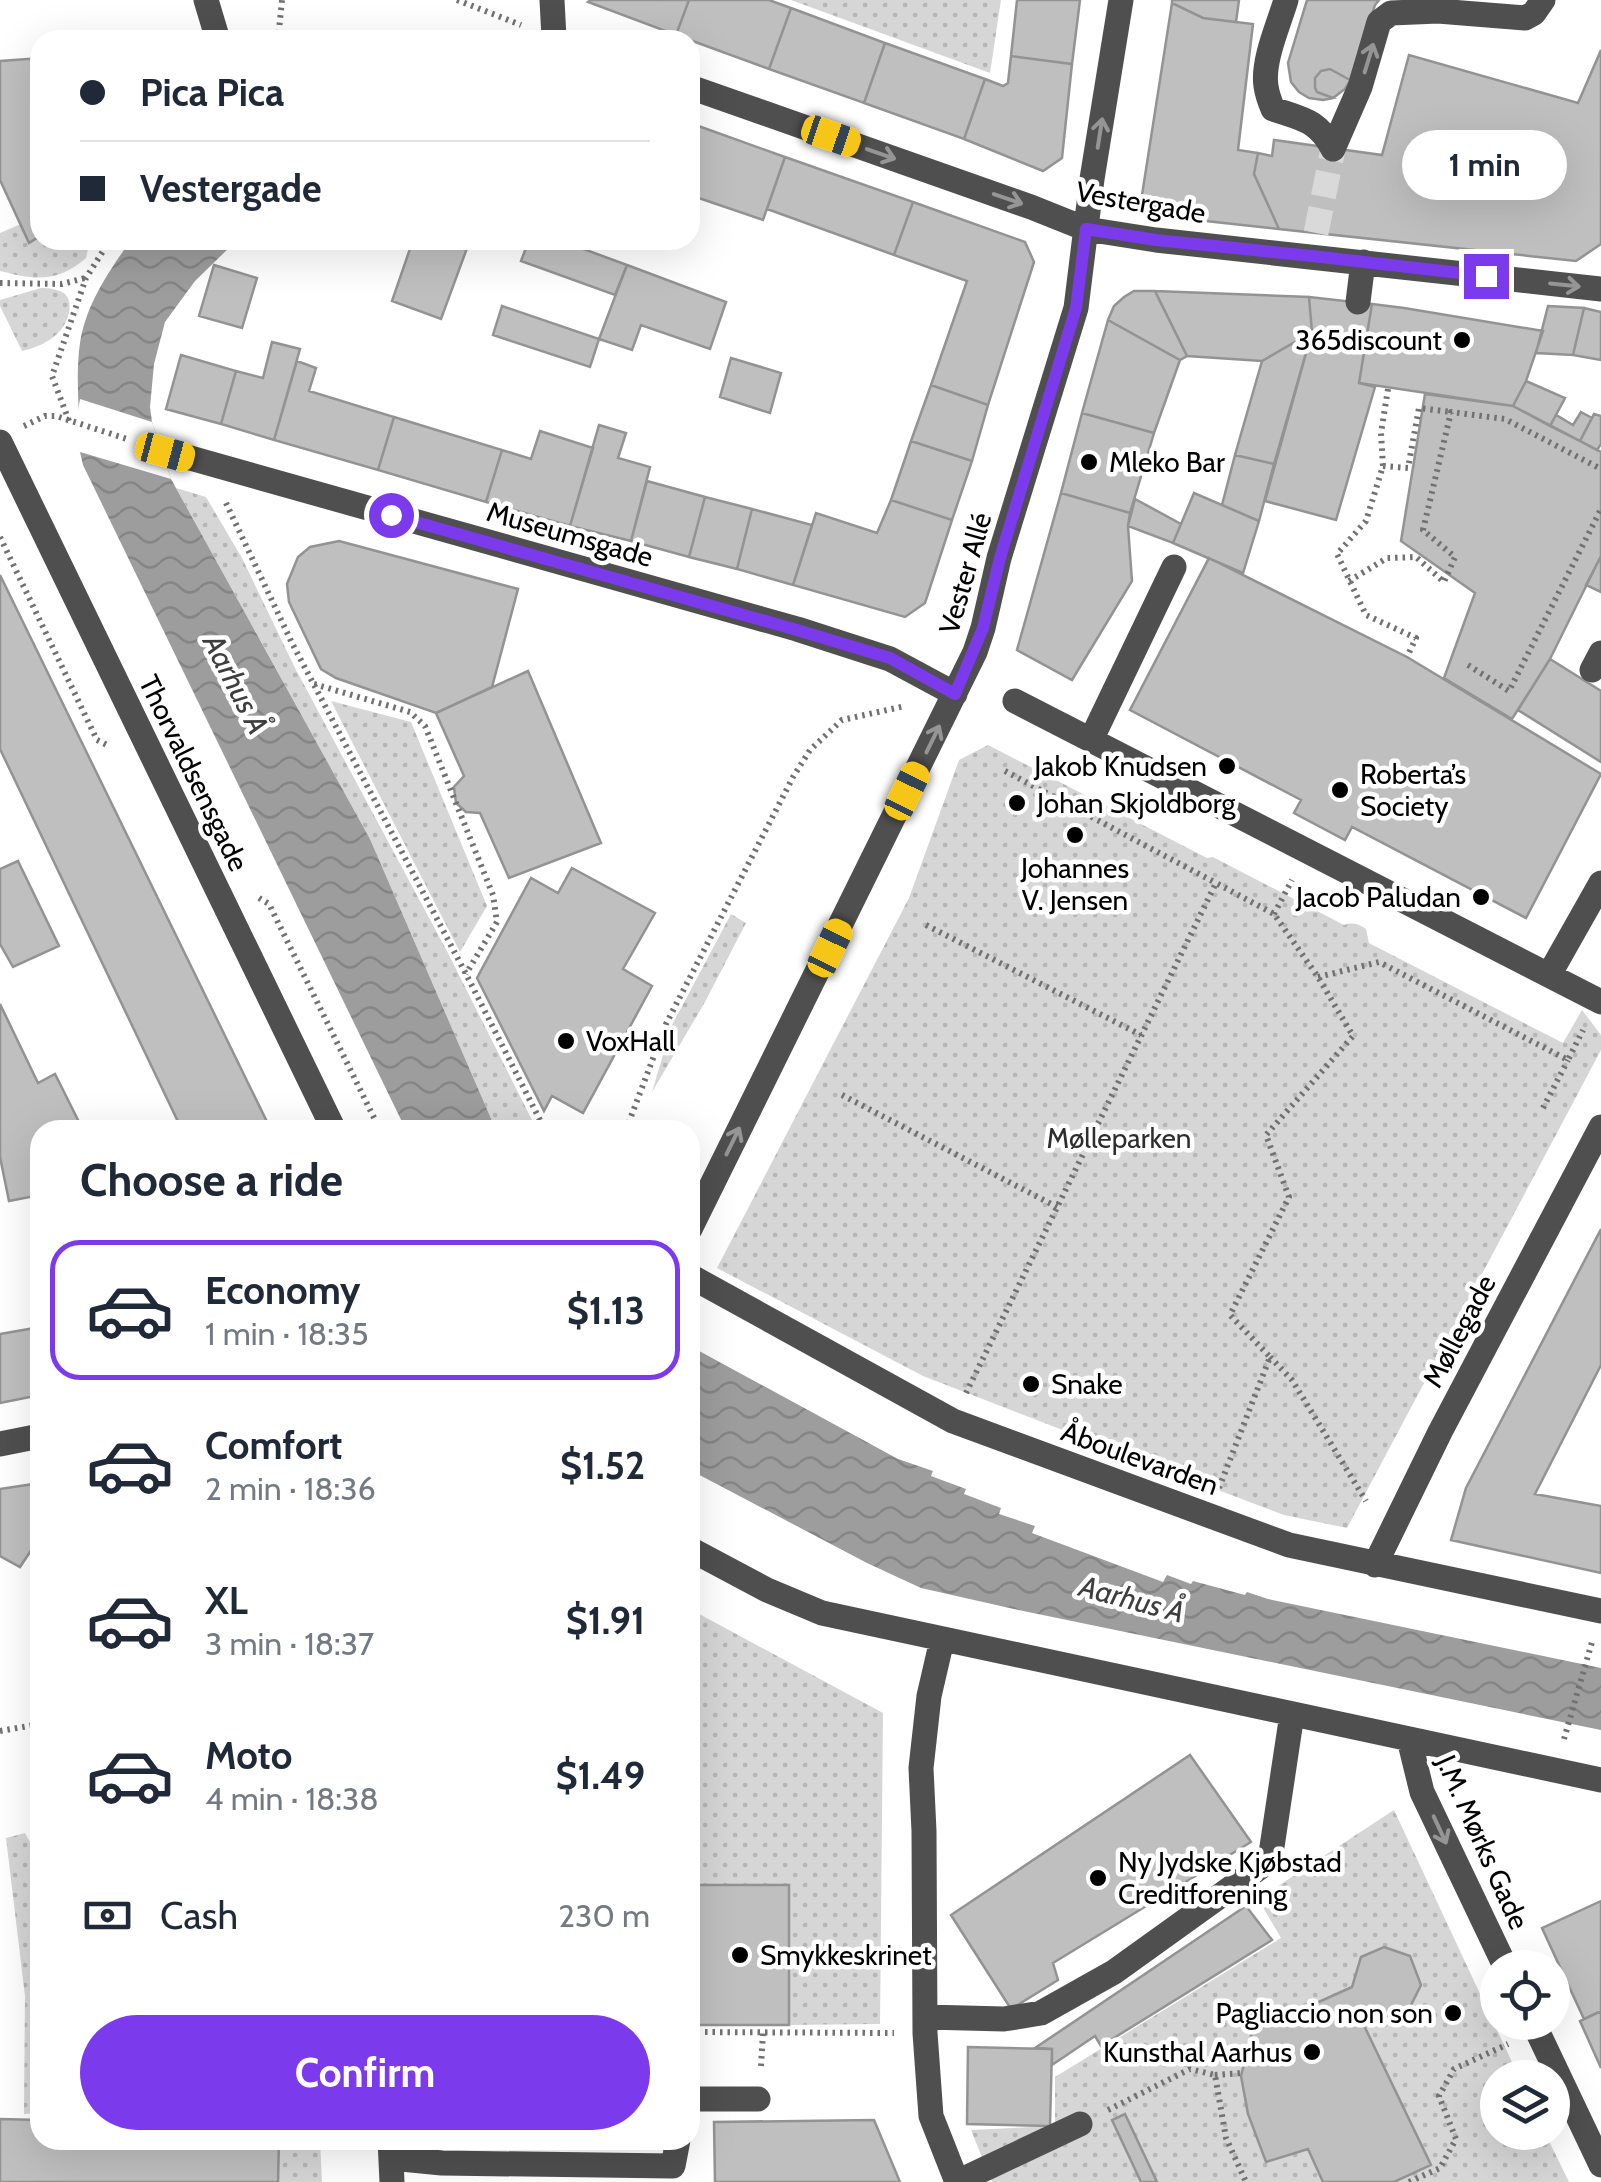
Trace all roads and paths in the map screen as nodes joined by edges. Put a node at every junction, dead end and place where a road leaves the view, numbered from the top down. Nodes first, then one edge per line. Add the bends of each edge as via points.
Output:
1 (206, 0) edge
2 (282, 0) edge
3 (457, 0) edge
4 (552, 0) edge
5 (1121, 0) edge
6 (1286, 0) edge
7 (1543, 0) edge
8 (215, 30) edge
9 (279, 30) edge
10 (534, 30) edge
11 (556, 30) edge
12 (700, 90) edge
13 (1086, 229) junction
14 (104, 250) edge
15 (1363, 262) junction
16 (86, 278) junction
17 (0, 283) edge
18 (1601, 289) edge
19 (1358, 302) dead end
20 (1388, 389) dead end
21 (1451, 412) junction
22 (73, 422) junction
23 (8, 436) edge
24 (162, 450) joint
25 (206, 463) junction
26 (1383, 466) junction
27 (1601, 469) edge
28 (1601, 509) edge
29 (1174, 567) dead end
30 (1349, 580) junction
31 (1407, 657) dead end
32 (1468, 665) dead end
33 (313, 684) junction
34 (955, 694) junction
35 (1015, 701) dead end
36 (1091, 740) junction
37 (1005, 771) dead end
38 (1297, 870) dead end
39 (1216, 883) junction
40 (1601, 883) edge
41 (1274, 914) junction
42 (926, 924) dead end
43 (466, 974) junction
44 (1550, 975) junction
45 (1318, 977) junction
46 (1594, 1012) edge
47 (1141, 1036) junction
48 (1568, 1060) junction
49 (842, 1095) dead end
50 (1543, 1108) dead end
51 (329, 1120) edge
52 (540, 1120) edge
53 (630, 1120) edge
54 (1601, 1127) edge
55 (1057, 1207) junction
56 (700, 1209) edge
57 (700, 1282) edge
58 (1270, 1356) junction
59 (952, 1421) junction
60 (30, 1438) edge
61 (0, 1444) edge
62 (1366, 1501) dead end
63 (1209, 1515) junction
64 (700, 1554) edge
65 (1376, 1565) junction
66 (1601, 1611) edge
67 (942, 1640) junction
68 (1591, 1647) dead end
69 (1292, 1714) junction
70 (30, 1726) edge
71 (0, 1731) edge
72 (1408, 1739) junction
73 (1564, 1739) dead end
74 (1601, 1780) edge
75 (1497, 1950) edge
76 (926, 2025) junction
77 (700, 2032) edge
78 (1511, 2040) edge
79 (1541, 2040) edge
80 (1242, 2073) dead end
81 (1215, 2075) junction
82 (700, 2099) edge
83 (758, 2099) dead end
84 (1080, 2124) joint
85 (676, 2150) edge
86 (391, 2160) edge
87 (1601, 2165) edge
88 (957, 2182) edge
89 (1246, 2182) edge
90 (1409, 2182) edge

1 - 8 street
2 - 9 path
3 - 10 path
4 - 11 street
13 -> 5 street, Vester Allé
6 -> 7 street via 1266,88 1273,109 1314,124 1333,149 1380,22 1391,14 1525,18
12 -> 13 street, Vestergade
13 - 15 street, Vestergade via 1156,240 1314,244
13 - 34 street, Vester Allé via 1076,308 983,628
14 - 16 path
15 -> 18 street, Vestergade
15 - 19 street
16 - 17 path
16 - 22 path via 52,376
20 - 26 path
21 - 26 path via 1418,408 1408,468
21 - 27 path via 1505,419
21 - 30 path via 1422,530 1455,557 1444,582 1416,558 1388,558
22 - 23 path via 46,416
22 - 24 path
23 - 51 street, Thorvaldsensgade
24 - 25 street, Museumsgade
25 - 33 path
25 - 34 street, Museumsgade via 816,635 890,658
26 - 30 path via 1366,521 1337,554
28 - 32 path via 1509,691
29 - 36 street
30 - 31 path via 1366,614 1416,638
33 - 43 path
33 - 43 path via 410,712 425,726 493,895 496,922
34 - 53 path via 842,720 810,750 666,1024
56 -> 34 street, Vester Allé
35 - 36 street
36 - 44 street
37 - 39 path
38 - 41 path
39 - 41 path
39 - 47 path
40 - 44 street
41 - 45 path
42 - 47 path
43 - 52 path
44 - 46 street
45 - 48 path via 1379,962
45 - 58 path via 1354,1036 1266,1135 1288,1198 1230,1315
46 - 48 path
47 - 55 path
48 - 50 path
49 - 55 path
54 - 65 street, Møllegade
55 - 59 path
57 - 59 street, Åboulevarden
58 - 62 path via 1292,1380
58 - 63 path
59 - 63 street, Åboulevarden
60 - 61 street
63 - 65 street, Åboulevarden via 1289,1545
64 - 67 street via 822,1613
65 - 66 street, Åboulevarden
67 - 69 street
67 - 76 street via 921,1768
68 - 73 path
69 - 72 street
69 - 76 street via 1270,1860 1114,1972 1041,2013
70 - 71 path
72 - 74 street
72 -> 75 street, J.M. Mørks Gade via 1422,1792
76 - 77 path
76 - 88 street via 930,2116
78 - 90 path via 1454,2070 1439,2096 1456,2139 1440,2168
79 - 87 street
80 - 81 path
81 - 84 path via 1190,2070
81 - 89 path via 1226,2138
82 - 83 street
84 - 88 street
85 - 86 street via 673,2166

